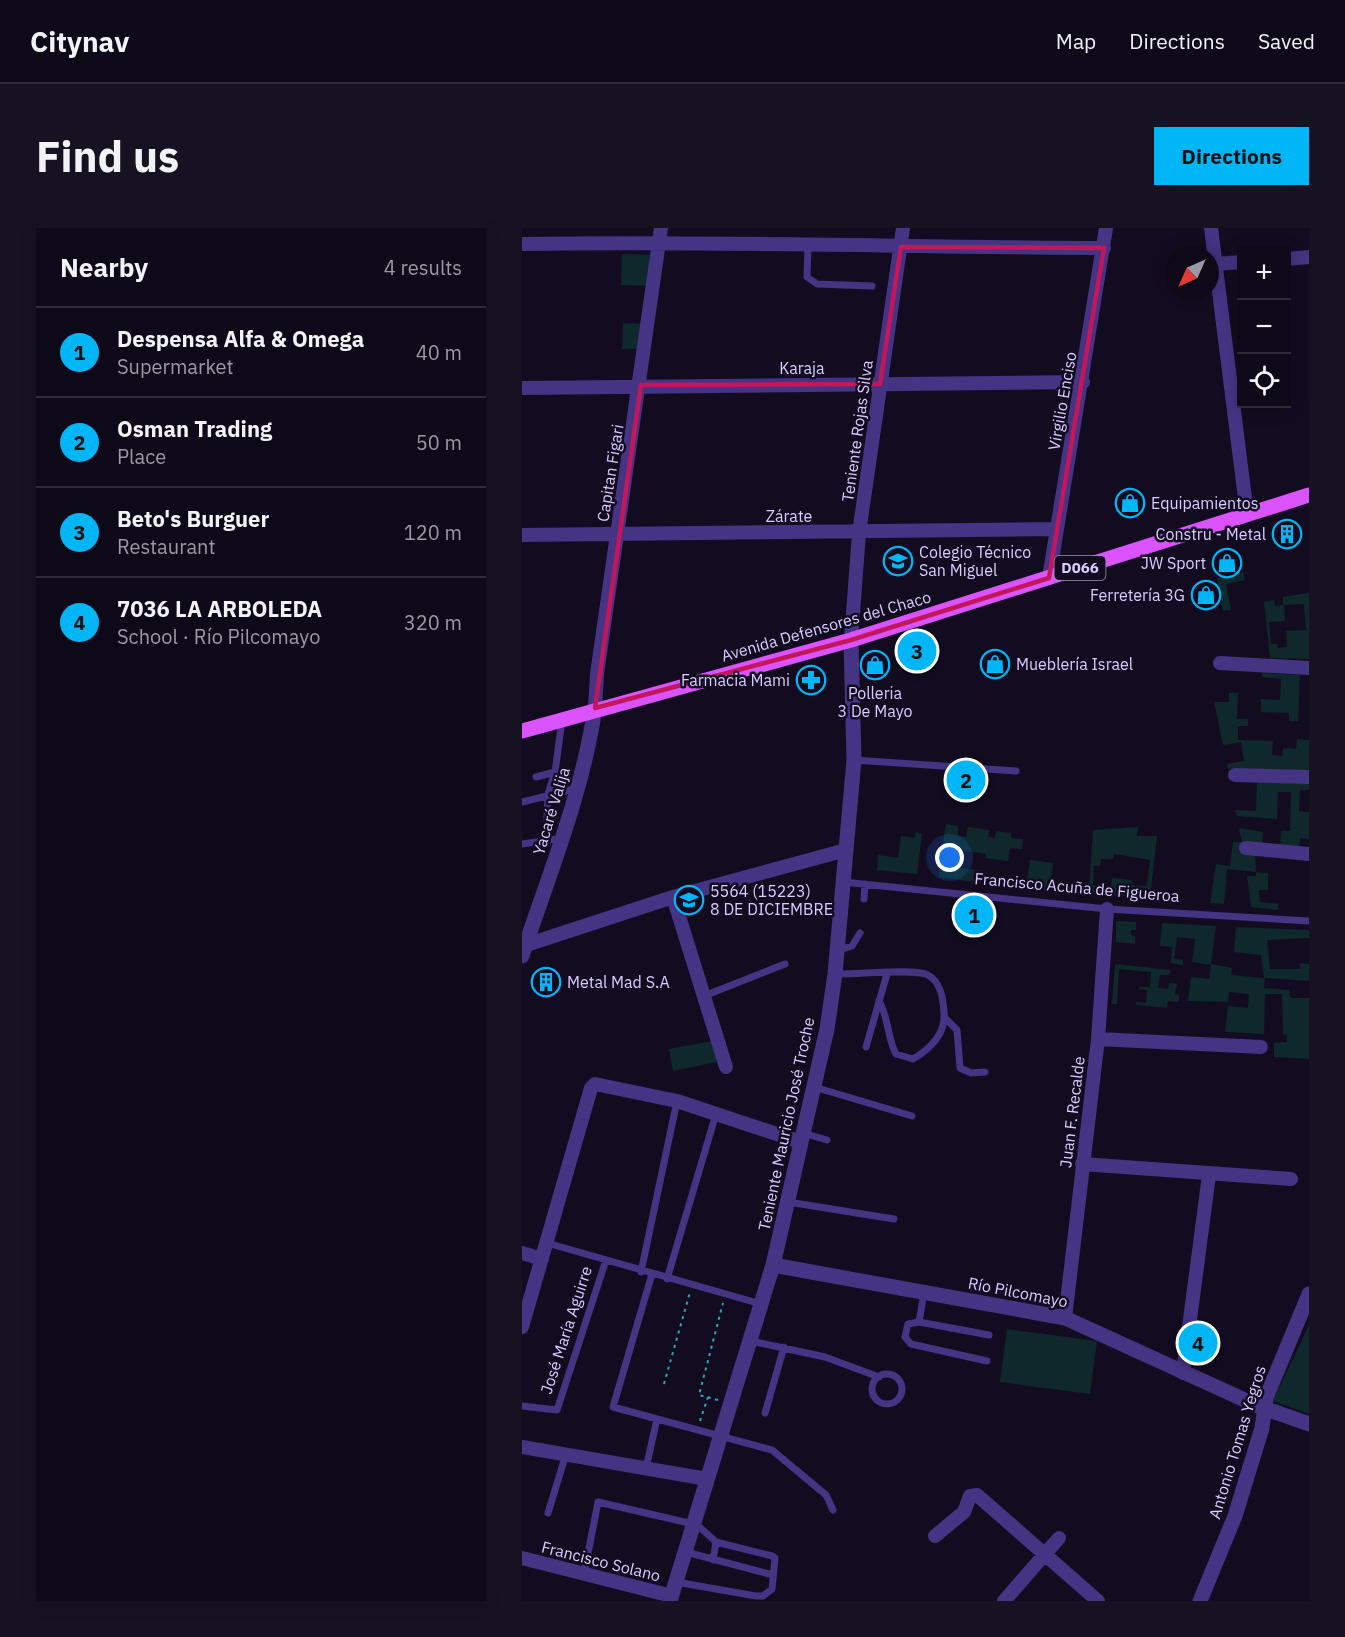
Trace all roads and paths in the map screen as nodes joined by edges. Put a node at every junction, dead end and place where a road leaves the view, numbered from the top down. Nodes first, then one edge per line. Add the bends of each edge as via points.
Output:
1 (903, 228) edge
2 (1106, 228) edge
3 (1212, 228) edge
4 (660, 235) edge
5 (522, 244) edge
6 (808, 246) junction
7 (1214, 246) edge
8 (901, 247) junction
9 (1104, 248) junction
10 (1309, 257) edge
11 (1291, 258) edge
12 (1237, 262) edge
13 (1219, 264) edge
14 (872, 286) dead end
15 (1219, 295) edge
16 (1083, 382) junction
17 (880, 384) junction
18 (641, 385) junction
19 (522, 388) edge
20 (1309, 495) edge
21 (1247, 514) junction
22 (1057, 530) junction
23 (859, 533) junction
24 (618, 534) junction
25 (522, 535) edge
26 (1049, 578) junction
27 (851, 640) junction
28 (1220, 663) dead end
29 (1309, 668) edge
30 (596, 708) junction
31 (562, 719) junction
32 (522, 731) edge
33 (854, 760) junction
34 (1016, 771) dead end
35 (555, 772) junction
36 (1235, 775) dead end
37 (536, 777) dead end
38 (1309, 777) edge
39 (578, 788) junction
40 (548, 794) junction
41 (522, 802) edge
42 (546, 838) junction
43 (564, 838) junction
44 (522, 844) edge
45 (1246, 848) dead end
46 (846, 850) junction
47 (1309, 854) edge
48 (843, 882) junction
49 (865, 884) junction
50 (673, 897) junction
51 (864, 899) dead end
52 (1107, 909) junction
53 (1309, 921) edge
54 (860, 933) dead end
55 (524, 951) edge
56 (836, 951) junction
57 (785, 964) dead end
58 (835, 974) junction
59 (886, 974) junction
60 (704, 996) junction
61 (879, 1001) junction
62 (944, 1017) junction
63 (1098, 1038) junction
64 (866, 1047) dead end
65 (1261, 1047) dead end
66 (726, 1067) dead end
67 (985, 1072) dead end
68 (813, 1087) junction
69 (677, 1101) junction
70 (716, 1114) junction
71 (912, 1116) dead end
72 (802, 1137) junction
73 (827, 1140) dead end
74 (1082, 1164) junction
75 (1209, 1175) junction
76 (1291, 1179) dead end
77 (788, 1202) junction
78 (894, 1219) dead end
79 (547, 1243) junction
80 (522, 1253) edge
81 (542, 1259) junction
82 (606, 1260) junction
83 (773, 1265) junction
84 (641, 1272) junction
85 (652, 1274) junction
86 (667, 1279) junction
87 (692, 1286) junction
88 (924, 1293) junction
89 (1309, 1294) edge
90 (725, 1295) junction
91 (762, 1305) junction
92 (1309, 1312) edge
93 (1065, 1318) junction
94 (919, 1322) junction
95 (522, 1327) edge
96 (989, 1335) dead end
97 (751, 1341) junction
98 (784, 1347) junction
99 (987, 1361) dead end
100 (1183, 1373) junction
101 (879, 1377) junction
102 (664, 1384) dead end
103 (708, 1398) junction
104 (732, 1403) junction
105 (522, 1406) edge
106 (1267, 1408) junction
107 (765, 1413) dead end
108 (657, 1419) junction
109 (691, 1419) dead end
110 (1309, 1424) edge
111 (721, 1437) junction
112 (522, 1447) edge
113 (566, 1454) junction
114 (646, 1467) junction
115 (707, 1479) junction
116 (833, 1510) dead end
117 (548, 1513) dead end
118 (693, 1522) junction
119 (935, 1536) dead end
120 (1059, 1538) dead end
121 (716, 1542) junction
122 (684, 1551) junction
123 (1043, 1554) junction
124 (522, 1558) edge
125 (713, 1560) junction
126 (584, 1574) junction
127 (773, 1575) junction
128 (673, 1593) edge
129 (1004, 1601) edge
130 (1098, 1601) edge
131 (1200, 1601) edge

1 - 8 street, Teniente Rojas Silva
2 - 9 street, Virgilio Enciso
3 - 7 street
4 - 5 street
4 - 6 street
4 - 18 street, Capitan Figari
6 - 8 street
6 - 14 lane via 807,278 812,282
8 - 9 street
8 - 17 street, Teniente Rojas Silva
9 - 16 street, Virgilio Enciso
10 - 11 street
12 - 13 street
15 - 21 street
16 - 17 street, Karaja
16 - 22 street, Virgilio Enciso
17 - 18 street, Karaja
17 - 23 street, Teniente Rojas Silva
18 - 19 street, Karaja
18 - 24 street, Capitan Figari
20 - 21 main road, Avenida Defensores del Chaco / D066
21 - 26 main road, Avenida Defensores del Chaco / D066
22 - 23 street, Zárate
22 - 26 street, Virgilio Enciso
23 - 24 street, Zárate
23 - 27 street, Teniente Rojas Silva
24 - 25 street, Zárate
24 - 30 street, Capitan Figari via 597,674
26 - 27 main road, Avenida Defensores del Chaco / D066
27 - 30 main road, Avenida Defensores del Chaco / D066
27 - 33 street, Teniente Mauricio José Troche
28 - 29 street
30 - 31 main road, Avenida Defensores del Chaco / D066
30 - 39 street, Yacaré Valija
31 - 32 main road, Avenida Defensores del Chaco / D066
31 - 35 lane
33 - 34 lane
33 - 46 street, Teniente Mauricio José Troche
35 - 37 lane
35 - 40 lane
36 - 38 street
39 - 40 lane
39 - 43 street, Yacaré Valija
40 - 41 lane
40 - 42 lane
42 - 43 lane
42 - 44 lane
43 - 55 street, Yacaré Valija
45 - 47 street
46 - 48 street, Teniente Mauricio José Troche
46 - 50 street
48 - 49 lane, Francisco Acuña de Figueroa
48 - 56 street, Teniente Mauricio José Troche
49 - 51 lane
49 - 52 lane, Francisco Acuña de Figueroa
50 - 55 street
50 - 60 street
52 - 53 lane, Francisco Acuña de Figueroa
52 - 63 street, Juan F. Recalde
54 - 56 lane via 852,946
56 - 58 street, Teniente Mauricio José Troche
57 - 60 lane
58 - 59 lane
58 - 68 street, Teniente Mauricio José Troche
59 - 61 lane
59 - 62 lane via 915,971 929,975 940,990
60 - 66 street
61 - 62 lane via 889,1024 891,1045 904,1058 912,1059 934,1043
61 - 64 lane
62 - 67 lane via 957,1030 960,1068 970,1073
63 - 65 street
63 - 74 street, Juan F. Recalde
68 - 71 lane
68 - 72 street, Teniente Mauricio José Troche
69 - 70 street
69 - 79 street via 601,1085 591,1088
69 - 84 lane
70 - 72 street
70 - 86 lane
72 - 73 lane
72 - 77 street, Teniente Mauricio José Troche
74 - 75 street
74 - 93 street, Juan F. Recalde
75 - 76 street
75 - 100 street
77 - 78 lane
77 - 83 street, Teniente Mauricio José Troche
79 - 81 street
79 - 82 lane
80 - 81 street
81 - 95 street
82 - 84 lane
82 - 105 lane, José María Aguirre via 557,1410
83 - 88 street, Río Pilcomayo
83 - 91 street, Teniente Mauricio José Troche
84 - 85 lane
85 - 86 lane
85 - 108 lane via 613,1407
86 - 87 lane
87 - 90 lane
87 - 102 path
88 - 93 street, Río Pilcomayo
88 - 94 lane
89 - 106 street, Antonio Tomas Yegros via 1266,1398
90 - 91 lane
90 - 103 path via 699,1395
91 - 97 street, Teniente Mauricio José Troche
92 - 106 street
93 - 100 street, Río Pilcomayo
94 - 96 lane
94 - 99 lane via 908,1324 905,1337 911,1344
97 - 98 lane
97 - 104 street, Teniente Mauricio José Troche
98 - 101 lane
98 - 107 lane
100 - 106 street, Río Pilcomayo
101 - 101 lane via 872,1390 876,1400 886,1405 896,1402 902,1394 901,1383 889,1374
103 - 104 path
103 - 109 path via 701,1422
104 - 111 street, Teniente Mauricio José Troche
106 - 110 street, Río Pilcomayo
106 - 131 street, Antonio Tomas Yegros via 1235,1516
108 - 111 lane
108 - 114 lane
111 - 115 street, Teniente Mauricio José Troche
111 - 116 lane via 777,1454 826,1495
112 - 113 street
113 - 114 street
113 - 117 lane
114 - 115 street
115 - 118 street, Teniente Mauricio José Troche
118 - 121 lane
118 - 122 street, Teniente Mauricio José Troche
118 - 126 lane via 598,1502
119 - 123 street via 964,1512 974,1494
120 - 123 street
121 - 125 lane
121 - 127 lane via 772,1556
122 - 125 lane
122 - 128 street, Teniente Mauricio José Troche
123 - 129 street
123 - 130 street
124 - 126 street, Francisco Solano
125 - 127 lane
126 - 128 street, Francisco Solano
127 - 128 lane via 771,1589 763,1596

